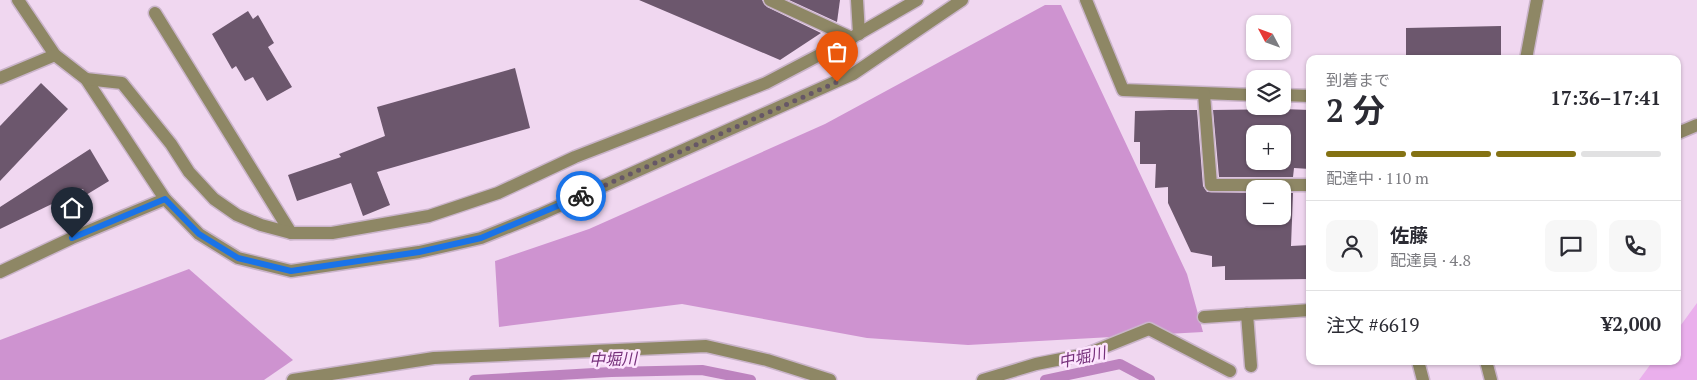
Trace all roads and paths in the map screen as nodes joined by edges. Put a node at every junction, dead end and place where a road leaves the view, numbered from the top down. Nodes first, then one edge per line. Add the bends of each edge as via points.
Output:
1 (18, 0) edge
2 (770, 0) edge
3 (856, 0) edge
4 (917, 0) edge
5 (962, 0) edge
6 (1086, 0) edge
7 (1537, 0) edge
8 (155, 13) dead end
9 (855, 36) junction
10 (54, 55) junction
11 (1527, 55) edge
12 (0, 78) edge
13 (86, 79) junction
14 (1204, 94) junction
15 (1246, 95) edge
16 (1291, 95) edge
17 (1306, 96) edge
18 (1697, 125) edge
19 (1681, 131) edge
20 (1306, 185) edge
21 (165, 199) junction
22 (291, 233) junction
23 (0, 272) edge
24 (1306, 310) edge
25 (1247, 314) junction
26 (1204, 317) dead end
27 (1419, 365) edge
28 (1487, 365) edge
29 (1250, 366) dead end
30 (1230, 371) dead end
31 (293, 380) edge
32 (830, 380) edge
33 (983, 380) edge
34 (1423, 380) edge
35 (1491, 380) edge

1 - 10 street
2 - 9 street
3 - 9 street
4 - 9 street
5 - 21 street via 853,74 481,238 419,252 291,271 238,258 199,234
6 - 14 street via 1123,90
7 - 11 street
8 - 22 street
9 - 22 street via 766,83 575,157 498,193 429,216 332,233
10 - 12 street
10 - 13 street
13 - 21 street
13 - 22 street via 122,83 189,172 214,199 261,226
14 - 15 street
14 - 20 street via 1211,185
16 - 17 street
18 - 19 street
21 - 23 street
24 - 25 street
25 - 26 street
25 - 29 street
27 - 34 street
28 - 35 street
30 - 33 street via 1149,328 1087,354 1036,364
31 - 32 street via 434,358 706,346 767,360

